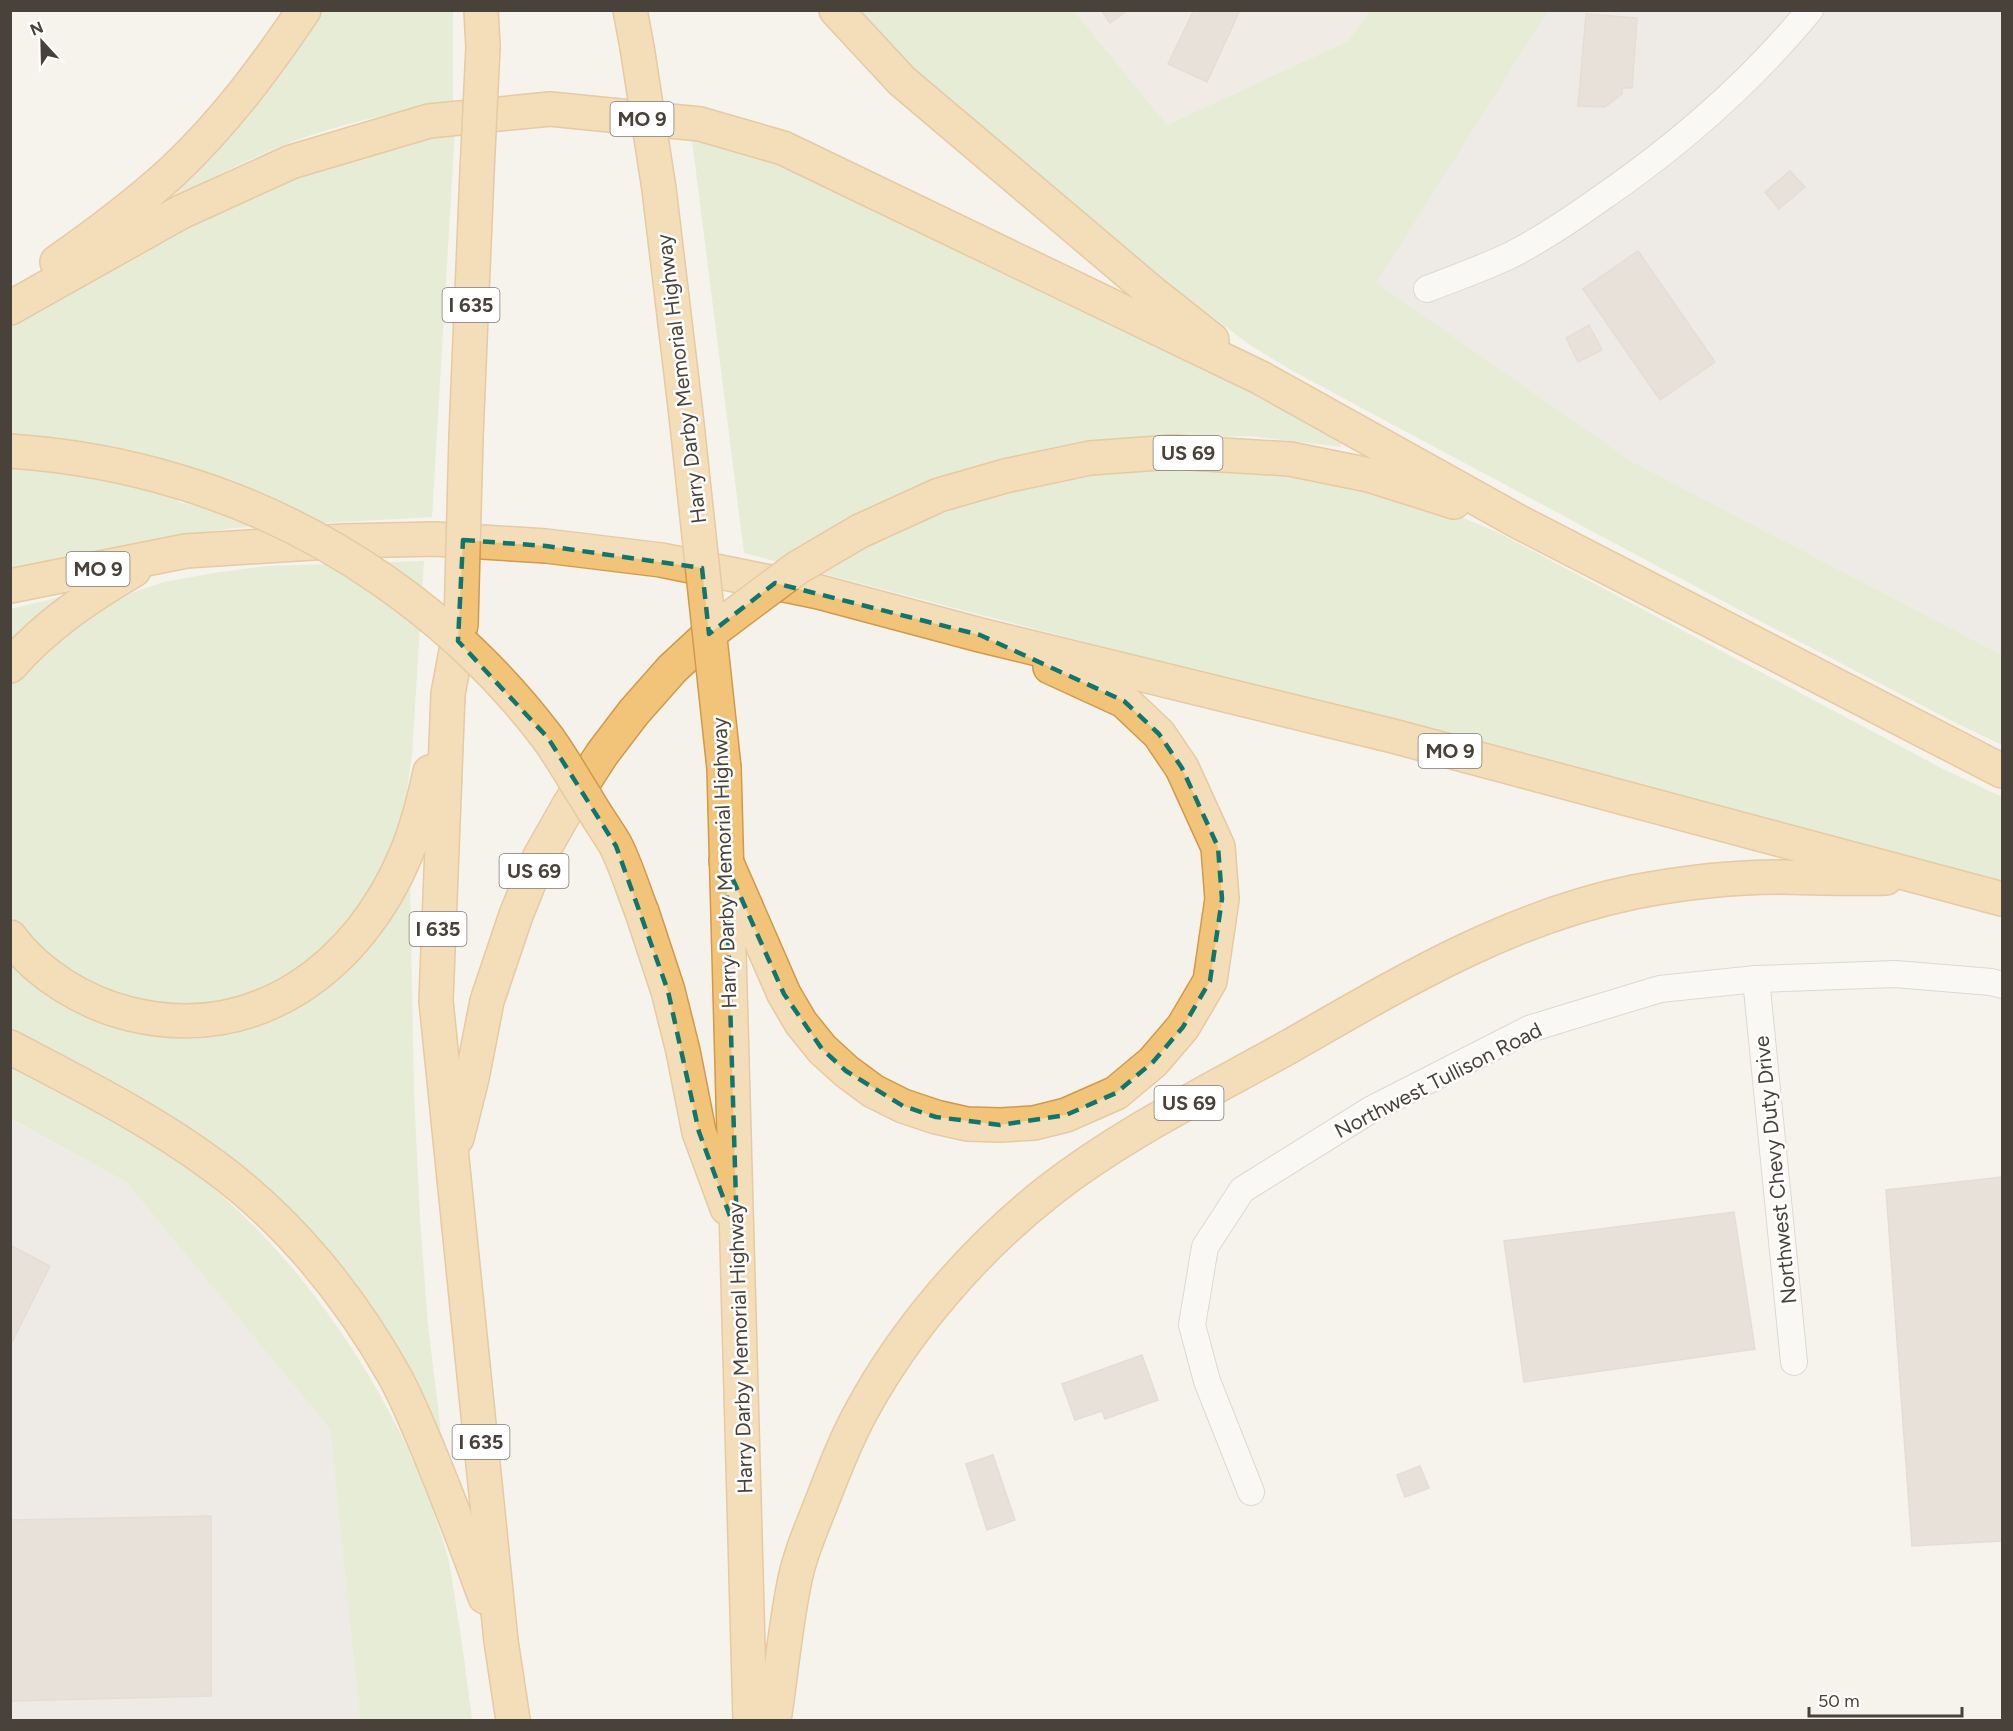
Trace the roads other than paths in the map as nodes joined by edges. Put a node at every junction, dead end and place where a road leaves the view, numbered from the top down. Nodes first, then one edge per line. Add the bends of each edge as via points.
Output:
1 (304, 10) edge
2 (481, 10) edge
3 (630, 10) edge
4 (836, 10) edge
5 (1810, 10) edge
6 (1427, 289) dead end
7 (10, 295) edge
8 (10, 308) edge
9 (1261, 378) junction
10 (10, 451) edge
11 (1519, 522) junction
12 (186, 551) junction
13 (10, 586) edge
14 (980, 635) junction
15 (10, 666) edge
16 (448, 694) junction
17 (2002, 771) edge
18 (726, 861) junction
19 (1918, 876) junction
20 (2002, 899) edge
21 (10, 937) edge
22 (1756, 979) junction
23 (2002, 985) edge
24 (10, 1047) edge
25 (451, 1163) junction
26 (736, 1235) junction
27 (1794, 1362) dead end
28 (1251, 1491) dead end
29 (501, 1641) junction
30 (513, 1720) edge
31 (750, 1720) edge
32 (774, 1720) edge

1 - 7 highway via 268,64 174,170 120,216
2 - 16 highway, I 635, bridge via 483,47 461,624
3 - 18 highway, Harry Darby Memorial Highway, bridge via 659,189 686,415 724,768
4 - 9 highway via 902,81 1155,295
5 - 6 street via 1750,76 1637,174 1512,255
8 - 9 highway, MO 9 via 182,212 291,162 429,121 550,110 700,124 783,148
9 - 11 highway, MO 9
10 - 26 highway, bridge via 76,458 151,473 274,517 363,566 404,595 466,647 516,699 548,738 616,846 668,991 699,1132
11 - 17 highway, MO 9
11 - 25 highway, US 69, bridge via 1369,475 1290,459 1173,452 1090,458 939,495 860,531 797,568 714,630 672,669 591,771 539,858 487,1001
12 - 13 highway, MO 9
12 - 14 highway, MO 9 via 435,538 546,546 661,560 819,592
12 - 15 highway via 134,570 88,597 54,622
14 - 18 highway via 1124,701 1159,734 1182,768 1218,847 1222,899 1210,981 1183,1027 1153,1062 1116,1093 1066,1115 1034,1123 967,1124 903,1106 846,1071 801,1023 784,994
14 - 19 highway, MO 9 via 1393,736
16 - 21 highway via 421,811 391,885 351,942 295,992 237,1015 176,1021 146,1018 97,1003 60,983
16 - 25 highway, I 635 via 436,1001
18 - 26 highway, Harry Darby Memorial Highway
19 - 20 highway, MO 9
19 - 32 highway, US 69 via 1839,880 1778,877 1680,884 1582,905 1533,921 1425,969 1110,1148 1048,1192 992,1242 945,1292 895,1357 860,1413 794,1581
22 - 23 street, Northwest Tullison Road via 1895,974
22 - 27 street, Northwest Chevy Duty Drive
22 - 28 street, Northwest Tullison Road via 1660,989 1529,1029 1372,1109 1242,1190 1205,1247 1192,1324 1207,1381
24 - 29 highway via 129,1110 216,1167 252,1196 331,1280 395,1377 451,1504
25 - 29 highway, I 635
26 - 31 highway, Harry Darby Memorial Highway
29 - 30 highway, I 635

